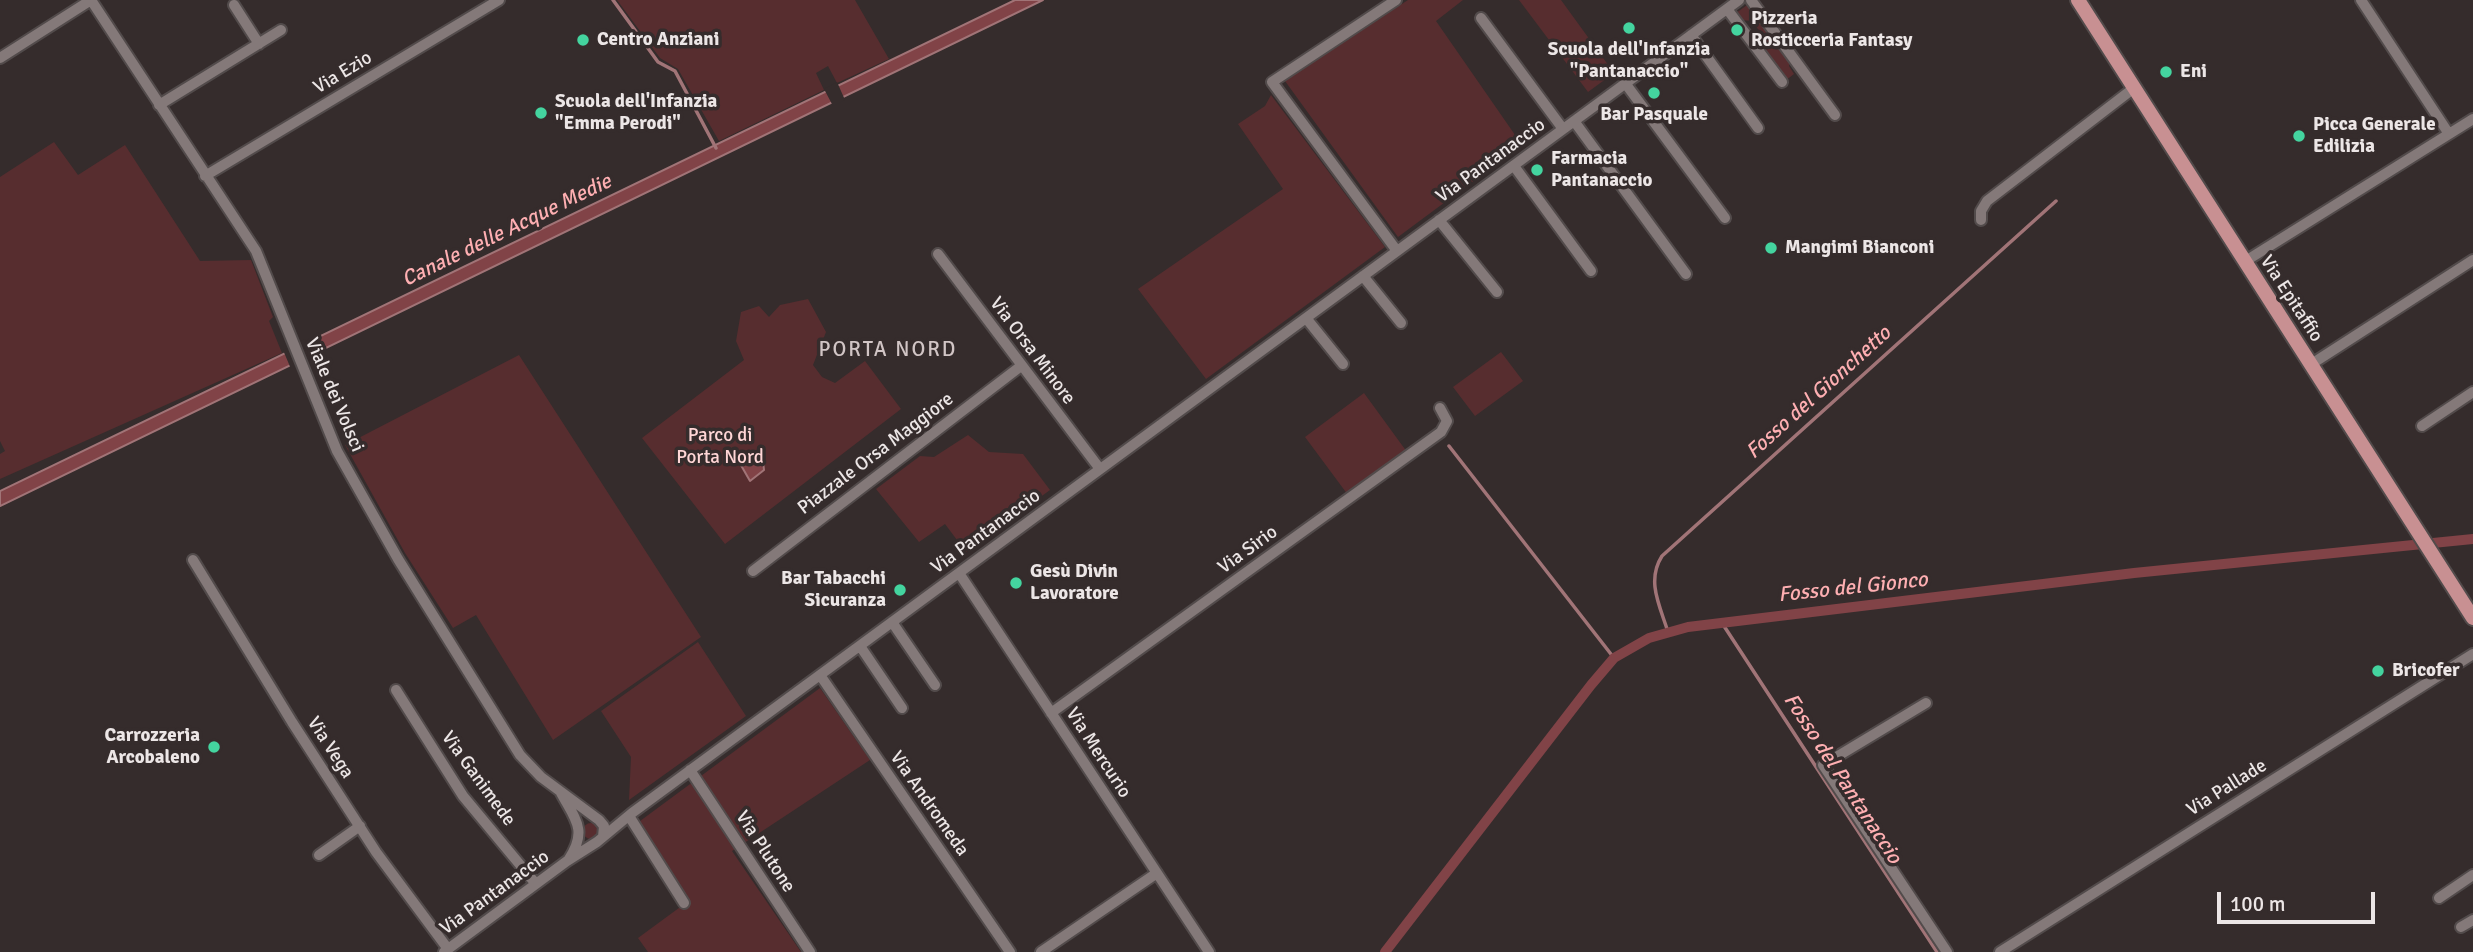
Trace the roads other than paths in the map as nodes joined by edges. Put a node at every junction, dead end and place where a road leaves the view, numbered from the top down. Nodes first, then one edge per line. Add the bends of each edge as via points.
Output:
1 (91, 0) edge
2 (1396, 0) edge
3 (1739, 0) edge
4 (1751, 0) edge
5 (2078, 0) edge
6 (2361, 0) edge
7 (493, 2) edge
8 (234, 5) dead end
9 (1727, 9) junction
10 (1481, 18) dead end
11 (281, 30) dead end
12 (1691, 35) junction
13 (1775, 35) junction
14 (259, 44) junction
15 (1757, 47) junction
16 (0, 58) edge
17 (1782, 82) dead end
18 (1625, 83) junction
19 (2134, 88) junction
20 (159, 105) junction
21 (1835, 116) dead end
22 (2473, 119) edge
23 (1574, 121) junction
24 (1758, 128) dead end
25 (1563, 129) junction
26 (2449, 134) junction
27 (1514, 166) junction
28 (205, 176) junction
29 (1725, 218) dead end
30 (1439, 220) junction
31 (1981, 220) dead end
32 (1397, 251) junction
33 (938, 254) dead end
34 (2473, 260) edge
35 (2245, 262) junction
36 (1591, 271) dead end
37 (1686, 274) dead end
38 (1363, 276) junction
39 (1497, 292) dead end
40 (1306, 318) junction
41 (1401, 323) dead end
42 (1343, 363) dead end
43 (2310, 365) junction
44 (1021, 366) junction
45 (2473, 392) edge
46 (1440, 408) dead end
47 (2421, 426) dead end
48 (1100, 469) junction
49 (193, 560) dead end
50 (753, 571) dead end
51 (959, 573) junction
52 (2473, 618) edge
53 (892, 622) junction
54 (860, 646) junction
55 (2473, 653) edge
56 (820, 675) junction
57 (935, 685) dead end
58 (396, 690) dead end
59 (1926, 703) dead end
60 (902, 708) dead end
61 (1051, 713) junction
62 (690, 770) junction
63 (561, 793) junction
64 (629, 816) junction
65 (598, 820) junction
66 (360, 826) junction
67 (579, 831) junction
68 (598, 840) junction
69 (319, 855) dead end
70 (567, 861) junction
71 (1157, 873) junction
72 (2473, 875) edge
73 (536, 884) junction
74 (2439, 898) dead end
75 (684, 903) dead end
76 (2473, 920) edge
77 (2461, 927) dead end
78 (453, 949) edge
79 (810, 952) edge
80 (1010, 952) edge
81 (1041, 952) edge
82 (1209, 952) edge
83 (1947, 952) edge
84 (2000, 952) edge

1 - 16 street
1 - 20 street, Viale dei Volsci
2 - 32 street via 1272,82
3 - 9 street, Via Pantanaccio
4 - 13 street
5 - 19 main road, Via Epitaffio
6 - 26 street
7 - 28 street, Via Ezio
8 - 14 street
9 - 12 street, Via Pantanaccio
9 - 15 street
10 - 25 street, Via Pantanaccio
11 - 14 street
12 - 18 street, Via Pantanaccio
12 - 24 street
13 - 15 street
13 - 21 street
14 - 20 street
15 - 17 street
18 - 23 street, Via Pantanaccio
18 - 29 street
19 - 31 street via 1987,201
19 - 35 main road, Via Epitaffio
20 - 28 street, Viale dei Volsci
22 - 26 street
23 - 25 street, Via Pantanaccio
23 - 37 street
25 - 27 street, Via Pantanaccio
26 - 35 street
27 - 30 street, Via Pantanaccio
27 - 36 street
28 - 63 street, Viale dei Volsci via 256,251 337,451 398,559 515,747
30 - 32 street, Via Pantanaccio
30 - 39 street, Via Pantanaccio
32 - 38 street, Via Pantanaccio
33 - 44 street, Via Orsa Minore
34 - 43 street
35 - 43 main road, Via Epitaffio
38 - 40 street, Via Pantanaccio
38 - 41 street
40 - 42 street
40 - 48 street, Via Pantanaccio
43 - 52 main road, Via Epitaffio
44 - 48 street, Via Orsa Minore
44 - 50 street, Piazzale Orsa Maggiore
45 - 47 street
46 - 61 street, Via Sirio via 1447,421 1441,432
48 - 51 street, Via Pantanaccio
49 - 66 street, Via Vega
51 - 53 street, Via Pantanaccio
51 - 61 street, Via Mercurio
53 - 54 street, Via Pantanaccio
53 - 57 street
54 - 56 street, Via Pantanaccio
54 - 60 street
55 - 84 street, Via Pallade
56 - 62 street, Via Pantanaccio
56 - 80 street, Via Andromeda
58 - 73 street, Via Ganimede via 464,796
59 - 83 street via 1823,765
61 - 71 street, Via Mercurio
62 - 64 street, Via Pantanaccio
62 - 79 street, Via Plutone
63 - 65 street, Viale dei Volsci
63 - 67 street, Viale dei Volsci
64 - 65 street, Via Pantanaccio
64 - 68 street, Via Pantanaccio
64 - 75 street
65 - 67 street via 587,818
65 - 68 street via 604,830
66 - 69 street
66 - 78 street, Via Vega
67 - 68 street via 585,842
67 - 70 street, Via Pantanaccio
68 - 70 street, Via Pantanaccio
70 - 73 street, Via Pantanaccio
71 - 81 street
71 - 82 street, Via Mercurio
72 - 74 street
73 - 78 street, Via Pantanaccio
76 - 77 street

